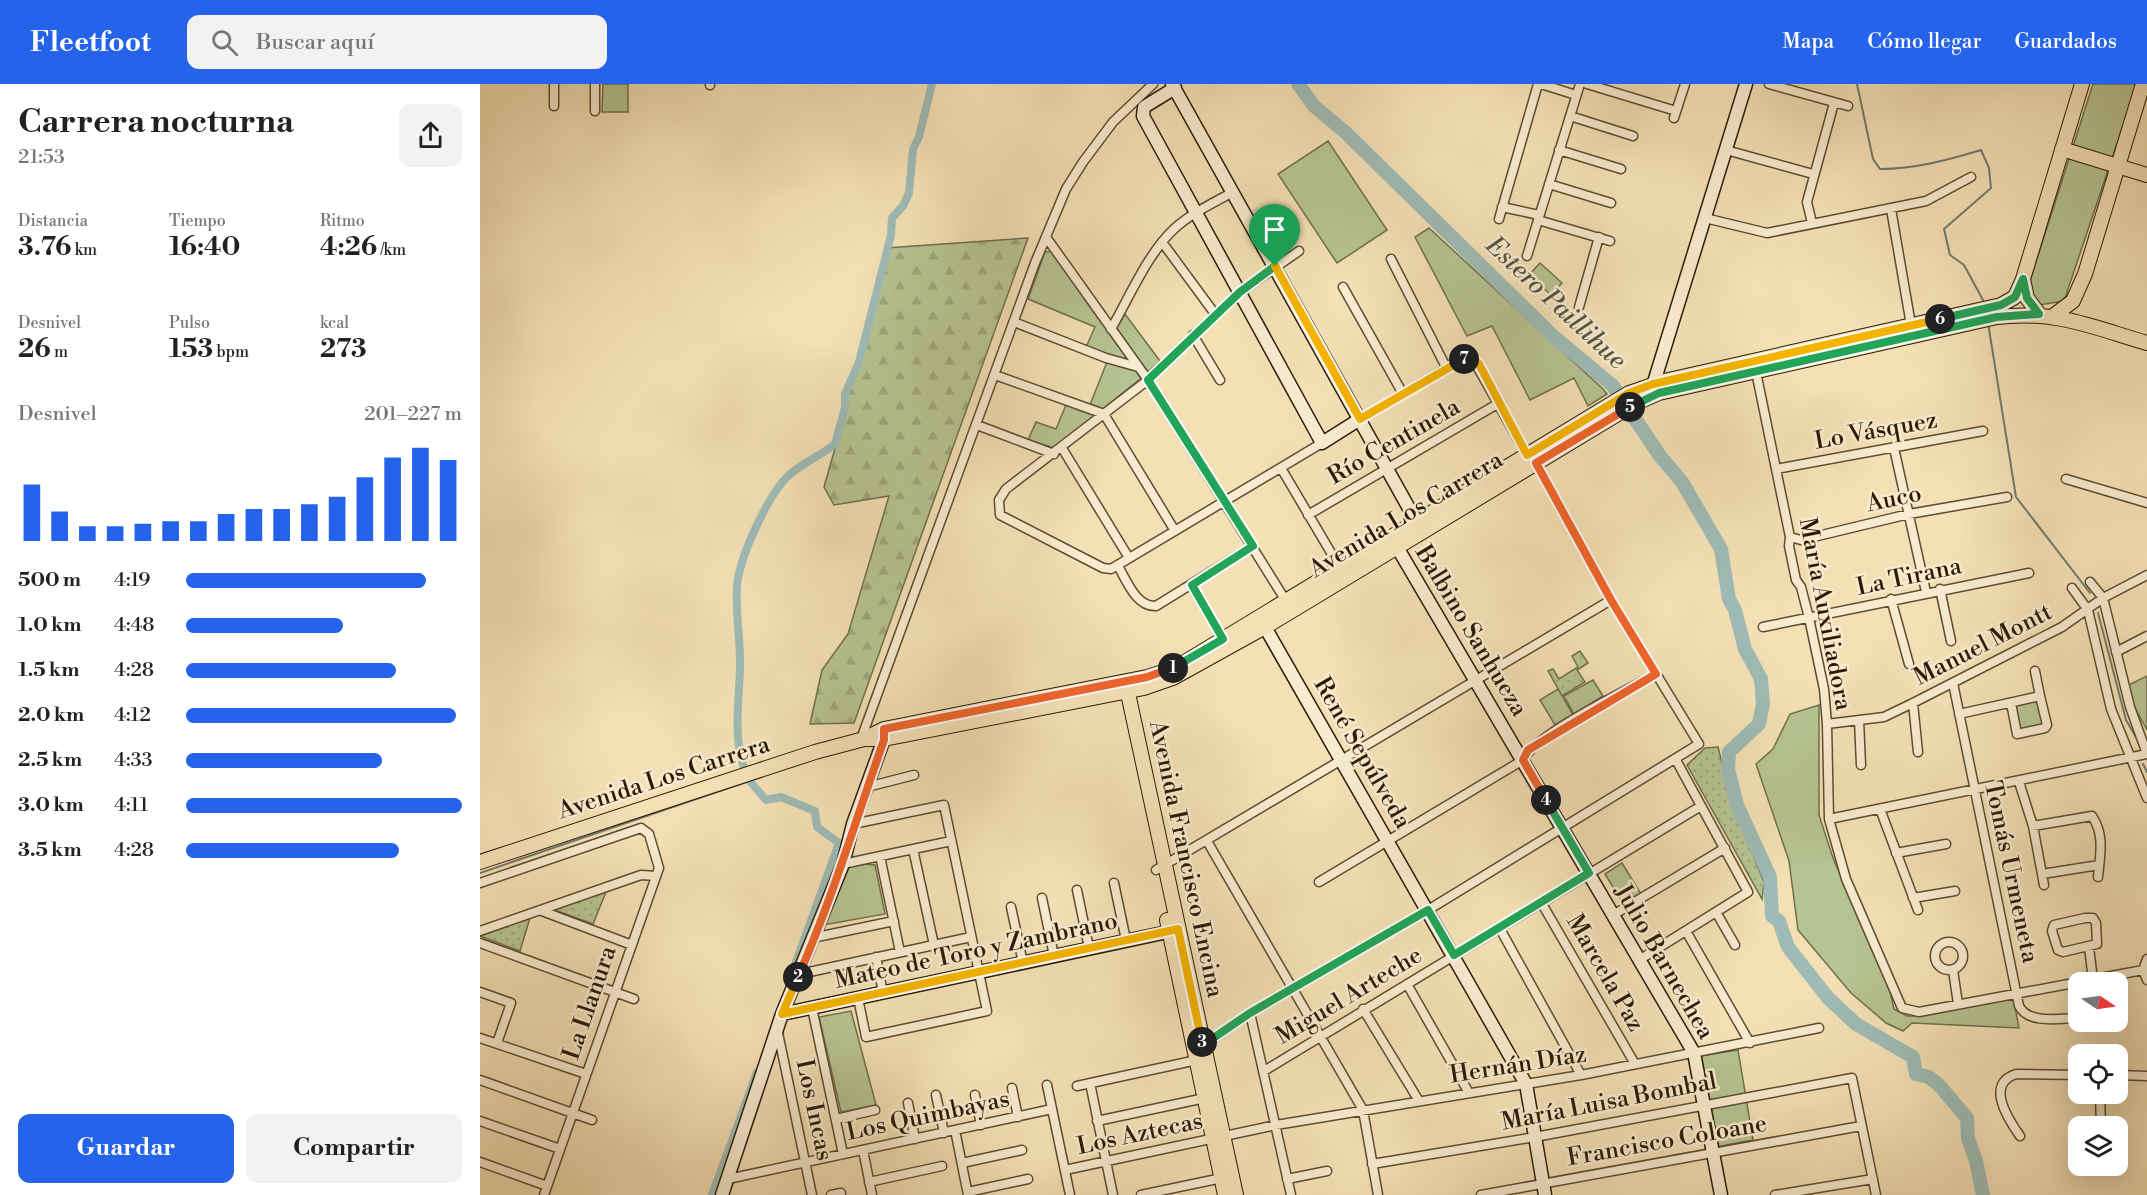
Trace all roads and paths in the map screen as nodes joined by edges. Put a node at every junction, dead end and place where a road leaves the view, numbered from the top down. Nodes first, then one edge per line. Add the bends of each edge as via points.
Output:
1 (554, 84) edge
2 (594, 84) edge
3 (1153, 84) edge
4 (1539, 84) edge
5 (1580, 84) edge
6 (1587, 84) edge
7 (1685, 84) edge
8 (1746, 84) edge
9 (1769, 84) edge
10 (2082, 84) edge
11 (2144, 84) edge
12 (1174, 86) edge
13 (1576, 95) junction
14 (1834, 103) junction
15 (554, 106) dead end
16 (1848, 106) dead end
17 (595, 111) dead end
18 (1570, 116) junction
19 (1633, 136) dead end
20 (2062, 149) junction
21 (1559, 150) junction
22 (1726, 150) junction
23 (2117, 166) junction
24 (1621, 169) dead end
25 (1813, 174) junction
26 (2147, 175) edge
27 (1971, 177) dead end
28 (1549, 184) junction
29 (1233, 192) junction
30 (1611, 203) dead end
31 (1502, 207) junction
32 (1891, 209) junction
33 (1196, 213) junction
34 (1538, 218) junction
35 (1704, 218) junction
36 (1499, 219) dead end
37 (1812, 223) junction
38 (1046, 237) junction
39 (1599, 237) junction
40 (1610, 241) dead end
41 (1162, 242) junction
42 (1299, 251) dead end
43 (1527, 255) dead end
44 (1390, 259) dead end
45 (1275, 266) junction
46 (2023, 279) junction
47 (1343, 286) dead end
48 (1240, 292) junction
49 (1579, 307) dead end
50 (1215, 314) junction
51 (2046, 315) junction
52 (1014, 322) junction
53 (1911, 325) junction
54 (1111, 329) junction
55 (1193, 335) junction
56 (2147, 343) edge
57 (1755, 366) junction
58 (1138, 367) junction
59 (1447, 369) junction
60 (995, 375) junction
61 (1148, 380) junction
62 (1220, 380) dead end
63 (1651, 391) junction
64 (1403, 394) junction
65 (1499, 404) junction
66 (1104, 414) junction
67 (1360, 419) junction
68 (976, 425) junction
69 (1983, 431) dead end
70 (1322, 443) junction
71 (1062, 448) junction
72 (1894, 448) junction
73 (1054, 454) junction
74 (1531, 459) junction
75 (1281, 468) junction
76 (1388, 468) junction
77 (1776, 469) junction
78 (2066, 479) dead end
79 (2007, 497) dead end
80 (1225, 502) junction
81 (2147, 503) edge
82 (1909, 514) junction
83 (1308, 515) junction
84 (1420, 526) junction
85 (1175, 531) junction
86 (1790, 537) junction
87 (1253, 546) junction
88 (1397, 547) junction
89 (1129, 558) junction
90 (1118, 566) junction
91 (1340, 568) junction
92 (2029, 573) dead end
93 (2147, 575) edge
94 (2090, 582) dead end
95 (1192, 585) junction
96 (2072, 588) dead end
97 (1940, 590) junction
98 (1926, 592) junction
99 (2103, 598) junction
100 (1611, 600) junction
101 (1891, 600) junction
102 (1286, 601) junction
103 (2088, 610) junction
104 (1809, 618) junction
105 (1262, 622) junction
106 (1763, 627) dead end
107 (2147, 636) edge
108 (1223, 639) junction
109 (1951, 641) dead end
110 (2116, 652) junction
111 (1909, 664) dead end
112 (2035, 671) dead end
113 (1186, 672) junction
114 (1656, 674) junction
115 (1475, 681) junction
116 (1953, 683) junction
117 (1122, 687) junction
118 (2040, 696) junction
119 (1913, 704) junction
120 (2011, 704) junction
121 (1131, 710) junction
122 (1959, 714) junction
123 (1859, 720) junction
124 (1827, 724) junction
125 (884, 734) junction
126 (862, 739) junction
127 (1918, 752) dead end
128 (2147, 754) edge
129 (1523, 760) junction
130 (1676, 760) junction
131 (2130, 760) junction
132 (1342, 761) junction
133 (1861, 765) dead end
134 (914, 775) dead end
135 (2019, 782) junction
136 (867, 787) junction
137 (1974, 790) junction
138 (2147, 798) edge
139 (1701, 806) junction
140 (1880, 809) junction
141 (1829, 819) junction
142 (854, 824) junction
143 (2033, 826) junction
144 (1562, 829) junction
145 (951, 841) junction
146 (1207, 841) junction
147 (1389, 842) junction
148 (1946, 844) dead end
149 (1725, 848) junction
150 (913, 849) junction
151 (1896, 853) junction
152 (880, 856) junction
153 (480, 862) edge
154 (843, 864) junction
155 (2099, 865) junction
156 (1160, 868) junction
157 (1589, 873) junction
158 (2042, 874) junction
159 (656, 876) junction
160 (2098, 877) dead end
161 (1319, 882) dead end
162 (480, 883) edge
163 (1114, 883) dead end
164 (2044, 885) dead end
165 (1077, 890) dead end
166 (1955, 891) dead end
167 (1042, 898) dead end
168 (1912, 898) junction
169 (1541, 902) junction
170 (1011, 907) dead end
171 (1428, 910) junction
172 (1918, 910) dead end
173 (542, 911) junction
174 (1716, 912) junction
175 (1613, 915) junction
176 (894, 921) junction
177 (1499, 927) junction
178 (1174, 930) junction
179 (480, 931) edge
180 (1686, 931) junction
181 (971, 937) junction
182 (812, 938) junction
183 (1126, 940) junction
184 (480, 943) edge
185 (632, 945) junction
186 (934, 945) junction
187 (1735, 945) dead end
188 (2089, 947) junction
189 (1089, 948) junction
190 (900, 952) junction
191 (1454, 955) junction
192 (1054, 956) junction
193 (876, 957) junction
194 (2147, 959) edge
195 (1639, 960) junction
196 (1023, 963) junction
197 (1953, 970) dead end
198 (2143, 970) junction
199 (979, 972) junction
200 (2092, 972) edge
201 (2128, 973) edge
202 (800, 974) junction
203 (2147, 980) edge
204 (1407, 984) junction
205 (2068, 984) edge
206 (1292, 991) junction
207 (480, 992) edge
208 (615, 992) junction
209 (883, 993) junction
210 (2017, 993) junction
211 (858, 998) junction
212 (634, 999) dead end
213 (1958, 1004) junction
214 (812, 1008) junction
215 (1363, 1008) junction
216 (1250, 1013) junction
217 (782, 1014) junction
218 (2068, 1018) edge
219 (1820, 1028) dead end
220 (778, 1034) junction
221 (1319, 1037) junction
222 (480, 1038) edge
223 (1750, 1042) junction
224 (497, 1043) junction
225 (1203, 1045) junction
226 (1694, 1053) junction
227 (1197, 1060) junction
228 (1635, 1064) junction
229 (1264, 1071) junction
230 (586, 1074) junction
231 (1581, 1075) junction
232 (2068, 1075) edge
233 (2128, 1075) edge
234 (2147, 1076) edge
235 (480, 1080) edge
236 (1090, 1083) junction
237 (1526, 1084) junction
238 (1047, 1085) dead end
239 (1077, 1086) dead end
240 (1012, 1088) dead end
241 (1469, 1093) junction
242 (936, 1095) dead end
243 (975, 1095) dead end
244 (1204, 1098) junction
245 (1419, 1101) junction
246 (908, 1103) dead end
247 (1704, 1104) junction
248 (1052, 1109) junction
249 (875, 1110) dead end
250 (1363, 1110) junction
251 (573, 1113) junction
252 (1018, 1117) junction
253 (836, 1119) junction
254 (592, 1120) dead end
255 (480, 1121) edge
256 (1097, 1121) junction
257 (981, 1125) junction
258 (1276, 1125) junction
259 (1861, 1126) junction
260 (955, 1130) junction
261 (944, 1133) junction
262 (2020, 1136) dead end
263 (1218, 1137) junction
264 (1535, 1137) junction
265 (915, 1139) junction
266 (560, 1149) junction
267 (863, 1150) junction
268 (1022, 1150) dead end
269 (1712, 1153) junction
270 (843, 1154) junction
271 (1106, 1161) junction
272 (480, 1162) edge
273 (805, 1162) junction
274 (962, 1163) junction
275 (1372, 1164) junction
276 (942, 1166) dead end
277 (1065, 1170) junction
278 (1327, 1171) dead end
279 (1222, 1178) junction
280 (728, 1179) junction
281 (1028, 1179) dead end
282 (1287, 1179) junction
283 (1873, 1179) junction
284 (869, 1182) junction
285 (1544, 1189) edge
286 (545, 1191) edge
287 (841, 1193) dead end
288 (968, 1194) edge
289 (722, 1195) edge
290 (812, 1195) edge
291 (831, 1195) edge
292 (872, 1195) edge
293 (1070, 1195) edge
294 (1113, 1195) edge
295 (1141, 1195) edge
296 (1225, 1195) edge
297 (1236, 1195) edge
298 (1291, 1195) edge
299 (1378, 1195) edge
300 (1481, 1195) edge
301 (1721, 1195) edge
302 (1775, 1195) edge
303 (1876, 1195) edge

1 - 15 street
2 - 17 street
3 - 38 street via 1113,122 1083,162 1066,189
4 - 13 street
4 - 31 street
5 - 13 street
6 - 7 street via 1675,115
8 - 22 street
9 - 14 street
10 - 20 main road, Avenida Los Carrera
11 - 23 main road
12 - 29 street
12 - 33 street via 1143,107 1143,116
13 - 18 street
14 - 16 street
14 - 25 street
18 - 19 street
18 - 21 street
20 - 23 main road
20 - 46 main road, Avenida Los Carrera
21 - 24 street
21 - 28 street
22 - 25 street
22 - 35 street
23 - 26 main road
23 - 51 main road via 2085,274 2073,301
25 - 37 street via 1807,202
27 - 32 street via 1926,201
28 - 30 street
28 - 34 street
29 - 33 street
29 - 45 street
31 - 34 street
31 - 36 street
32 - 37 street
32 - 53 street
33 - 41 street
33 - 48 street
34 - 39 street
34 - 43 street
35 - 37 street via 1767,233
35 - 63 street
38 - 52 street
38 - 54 street
39 - 40 street
39 - 49 street
41 - 50 street
41 - 54 street
42 - 45 street
44 - 59 street
45 - 48 street
45 - 67 street
46 - 51 main road via 2027,298
46 - 53 main road, Avenida Los Carrera via 2015,297 2001,305
47 - 64 street
48 - 50 street
48 - 70 street
50 - 55 street
51 - 56 main road, Avenida Los Carrera
51 - 57 main road, Avenida Los Carrera via 1997,317
52 - 58 street
52 - 60 street
53 - 57 main road, Avenida Los Carrera
54 - 58 street
55 - 61 street
55 - 62 street
57 - 63 main road, Avenida Los Carrera
57 - 77 street, María Auxiliadora
58 - 61 street
59 - 64 street
59 - 65 street via 1466,357 1473,359
60 - 66 street
60 - 68 street
61 - 66 street
61 - 80 street
63 - 74 main road, Avenida Los Carrera via 1632,398
64 - 67 street
65 - 74 street
65 - 76 street, Río Centinela
66 - 71 street
66 - 85 street
67 - 70 street
67 - 76 street
68 - 73 street
68 - 126 street
69 - 72 street, Lo Vásquez
70 - 75 street
71 - 73 street
71 - 89 street
72 - 77 street, Lo Vásquez
72 - 82 street
73 - 90 street via 1006,489 999,500 1000,515 1103,568
74 - 84 main road, Avenida Los Carrera
74 - 100 street
75 - 80 street
75 - 83 street
76 - 83 street, Río Centinela
76 - 84 street
77 - 86 street, María Auxiliadora
78 - 81 street
79 - 82 street, Auco
80 - 85 street
80 - 87 street
82 - 86 street, Auco via 1801,540
82 - 98 street
83 - 91 street
84 - 88 main road, Avenida Los Carrera
84 - 91 main road, Avenida Los Carrera
85 - 89 street
86 - 104 street, María Auxiliadora via 1796,580
87 - 95 street
87 - 102 street
88 - 105 main road, Avenida Los Carrera
88 - 115 street, Balbino Sanhueza
89 - 90 street
90 - 95 street via 1141,603 1148,607
91 - 102 main road, Avenida Los Carrera
92 - 97 street, La Tirana
93 - 99 street, Manuel Montt
94 - 99 street
95 - 108 street
96 - 103 street
97 - 98 street, La Tirana
97 - 109 street
98 - 101 street, La Tirana
99 - 103 street, Manuel Montt
99 - 110 street
100 - 114 street
100 - 115 street
101 - 104 street, La Tirana
101 - 111 street
102 - 105 main road, Avenida Los Carrera
103 - 116 street, Manuel Montt
103 - 131 street via 2111,709
104 - 106 street, La Tirana
104 - 124 street, María Auxiliadora
105 - 108 main road, Avenida Los Carrera
105 - 113 main road, Avenida Los Carrera
105 - 132 street, René Sepúlveda
107 - 110 street
108 - 117 main road, Avenida Los Carrera via 1175,668
110 - 128 street
112 - 118 street
113 - 117 main road, Avenida Los Carrera via 1158,684
113 - 121 main road via 1140,700
114 - 129 street via 1546,737 1528,750
114 - 130 street via 1699,744
115 - 129 street, Balbino Sanhueza
115 - 132 street
116 - 119 street, Manuel Montt
116 - 122 street, Tomás Urmeneta
117 - 121 main road, Avenida Francisco Encina
117 - 125 main road, Avenida Los Carrera
117 - 156 main road, Avenida Francisco Encina
118 - 120 street
118 - 120 street via 2046,724 2042,729 2017,734
119 - 123 street, Manuel Montt via 1884,717
119 - 127 street
120 - 122 street
121 - 156 main road, Avenida Francisco Encina
122 - 137 street, Tomás Urmeneta
123 - 124 street, Manuel Montt
123 - 133 street
124 - 141 street, María Auxiliadora
125 - 126 main road, Avenida Los Carrera
125 - 136 street
126 - 153 main road, Avenida Los Carrera
128 - 131 street
129 - 144 street, Balbino Sanhueza
129 - 147 street
130 - 139 street
130 - 144 street
131 - 135 street
131 - 138 street
132 - 146 street
132 - 147 street, René Sepúlveda
134 - 136 street
135 - 137 street
135 - 143 street
136 - 142 street
137 - 140 street
137 - 210 street, Tomás Urmeneta
139 - 149 street
139 - 157 street, Miguel Arteche
140 - 141 street
140 - 151 street
141 - 213 street, María Auxiliadora via 1846,879 1902,1008 1919,1012
142 - 145 street via 944,805
142 - 154 street
143 - 155 street via 2092,816 2100,826
143 - 158 street
144 - 157 street, Julio Barnechea
144 - 171 street
145 - 150 street
145 - 181 street
146 - 156 street
146 - 206 street
147 - 161 street
147 - 171 street, René Sepúlveda
148 - 151 street
149 - 174 street via 1748,892
149 - 175 street
150 - 152 street
150 - 186 street
151 - 168 street
152 - 154 street
152 - 176 street
154 - 182 street
155 - 158 street
155 - 160 street
156 - 178 main road, Avenida Francisco Encina
157 - 169 street, Miguel Arteche
157 - 175 street, Julio Barnechea
158 - 164 street
159 - 162 street, La Llanura via 659,868 649,834 641,828
159 - 173 street via 641,875
159 - 185 street, La Llanura
163 - 183 street
165 - 189 street
166 - 168 street
167 - 192 street
168 - 172 street
169 - 177 street, Miguel Arteche
169 - 228 street, Marcela Paz
170 - 196 street
171 - 191 street, René Sepúlveda
171 - 206 street
173 - 179 street
173 - 185 street
174 - 180 street
174 - 187 street
175 - 195 street, Julio Barnechea
176 - 182 street
176 - 190 street
177 - 191 street, Miguel Arteche
177 - 231 street
178 - 183 street, Mateo de Toro y Zambrano
178 - 225 main road, Avenida Francisco Encina
178 - 227 main road, Avenida Francisco Encina
180 - 195 street
180 - 223 street
181 - 186 street
181 - 199 street
182 - 202 street
183 - 189 street, Mateo de Toro y Zambrano
184 - 208 street
185 - 208 street, La Llanura
186 - 190 street
188 - 188 street via 2098,942 2093,918 2058,923 2052,928 2060,951
188 - 200 street
189 - 192 street, Mateo de Toro y Zambrano
190 - 193 street
191 - 204 street, Miguel Arteche
191 - 237 street, René Sepúlveda
192 - 196 street, Mateo de Toro y Zambrano
193 - 202 street
193 - 209 street
194 - 198 street
195 - 226 street, Julio Barnechea
196 - 199 street, Mateo de Toro y Zambrano
197 - 213 street
198 - 201 street
198 - 203 street
199 - 209 street, Mateo de Toro y Zambrano
199 - 211 street via 987,1011 866,1037
202 - 217 street
204 - 215 street, Miguel Arteche
204 - 241 street
205 - 210 street
206 - 216 street
206 - 221 street
207 - 224 street via 511,1003
208 - 212 street
208 - 230 street, La Llanura
209 - 211 street, Mateo de Toro y Zambrano
210 - 213 street
210 - 218 street, Tomás Urmeneta via 2021,1010 2030,1017
211 - 214 street, Mateo de Toro y Zambrano
214 - 217 street, Mateo de Toro y Zambrano
214 - 253 street
215 - 221 street, Miguel Arteche
215 - 245 street
216 - 225 street
216 - 229 street
217 - 220 street
219 - 223 street, Hernán Díaz
220 - 273 street, Los Incas
220 - 280 street
221 - 229 street, Miguel Arteche
221 - 250 street
222 - 224 street
223 - 226 street, Hernán Díaz
224 - 230 street
225 - 227 street
225 - 263 main road, Avenida Francisco Encina
226 - 228 street, Hernán Díaz
226 - 247 street, Julio Barnechea
227 - 236 street
227 - 244 main road, Avenida Francisco Encina
228 - 231 street, Hernán Díaz
229 - 258 street
230 - 251 street, La Llanura
231 - 237 street, Hernán Díaz
232 - 262 street via 2016,1074 2007,1078 2001,1088 2002,1109
233 - 234 street
235 - 251 street
236 - 239 street
236 - 256 street
237 - 241 street, Hernán Díaz
237 - 264 street, René Sepúlveda
238 - 248 street
240 - 252 street
241 - 245 street, Hernán Díaz
242 - 261 street
243 - 257 street
244 - 256 street
244 - 263 main road, Avenida Francisco Encina
245 - 250 street, Hernán Díaz
246 - 265 street
247 - 259 street, María Luisa Bombal via 1852,1078
247 - 264 street, María Luisa Bombal
247 - 269 street, Julio Barnechea
248 - 252 street, Los Quimbayas
248 - 277 street
249 - 253 street
250 - 258 street, Hernán Díaz
250 - 275 street
251 - 254 street
251 - 266 street, La Llanura
252 - 257 street, Los Quimbayas
253 - 270 street
255 - 266 street
256 - 271 street
257 - 260 street, Los Quimbayas
258 - 263 street, Hernán Díaz
258 - 282 street
259 - 269 street, Francisco Coloane
259 - 283 street
260 - 261 street, Los Quimbayas
260 - 274 street
261 - 265 street, Los Quimbayas
263 - 271 street, Los Aztecas
263 - 279 main road, Avenida Francisco Encina
263 - 297 main road, Avenida Francisco Encina
264 - 275 street, María Luisa Bombal
264 - 285 street, René Sepúlveda
265 - 267 street, Los Quimbayas
266 - 286 street, La Llanura
267 - 270 street, Los Quimbayas
267 - 284 street
268 - 274 street
269 - 285 street, Francisco Coloane
269 - 301 street, Julio Barnechea
270 - 273 street, Los Quimbayas
271 - 277 street, Los Aztecas
271 - 294 street
272 - 286 street
273 - 280 street, Los Quimbayas
273 - 290 street, Los Incas
274 - 288 street
275 - 299 street
276 - 284 street
277 - 293 street
278 - 282 street
279 - 295 street
279 - 296 main road, Avenida Francisco Encina
280 - 289 street
281 - 288 street
282 - 298 street
283 - 302 street
283 - 303 street
284 - 292 street
285 - 300 street, Francisco Coloane
287 - 291 street

